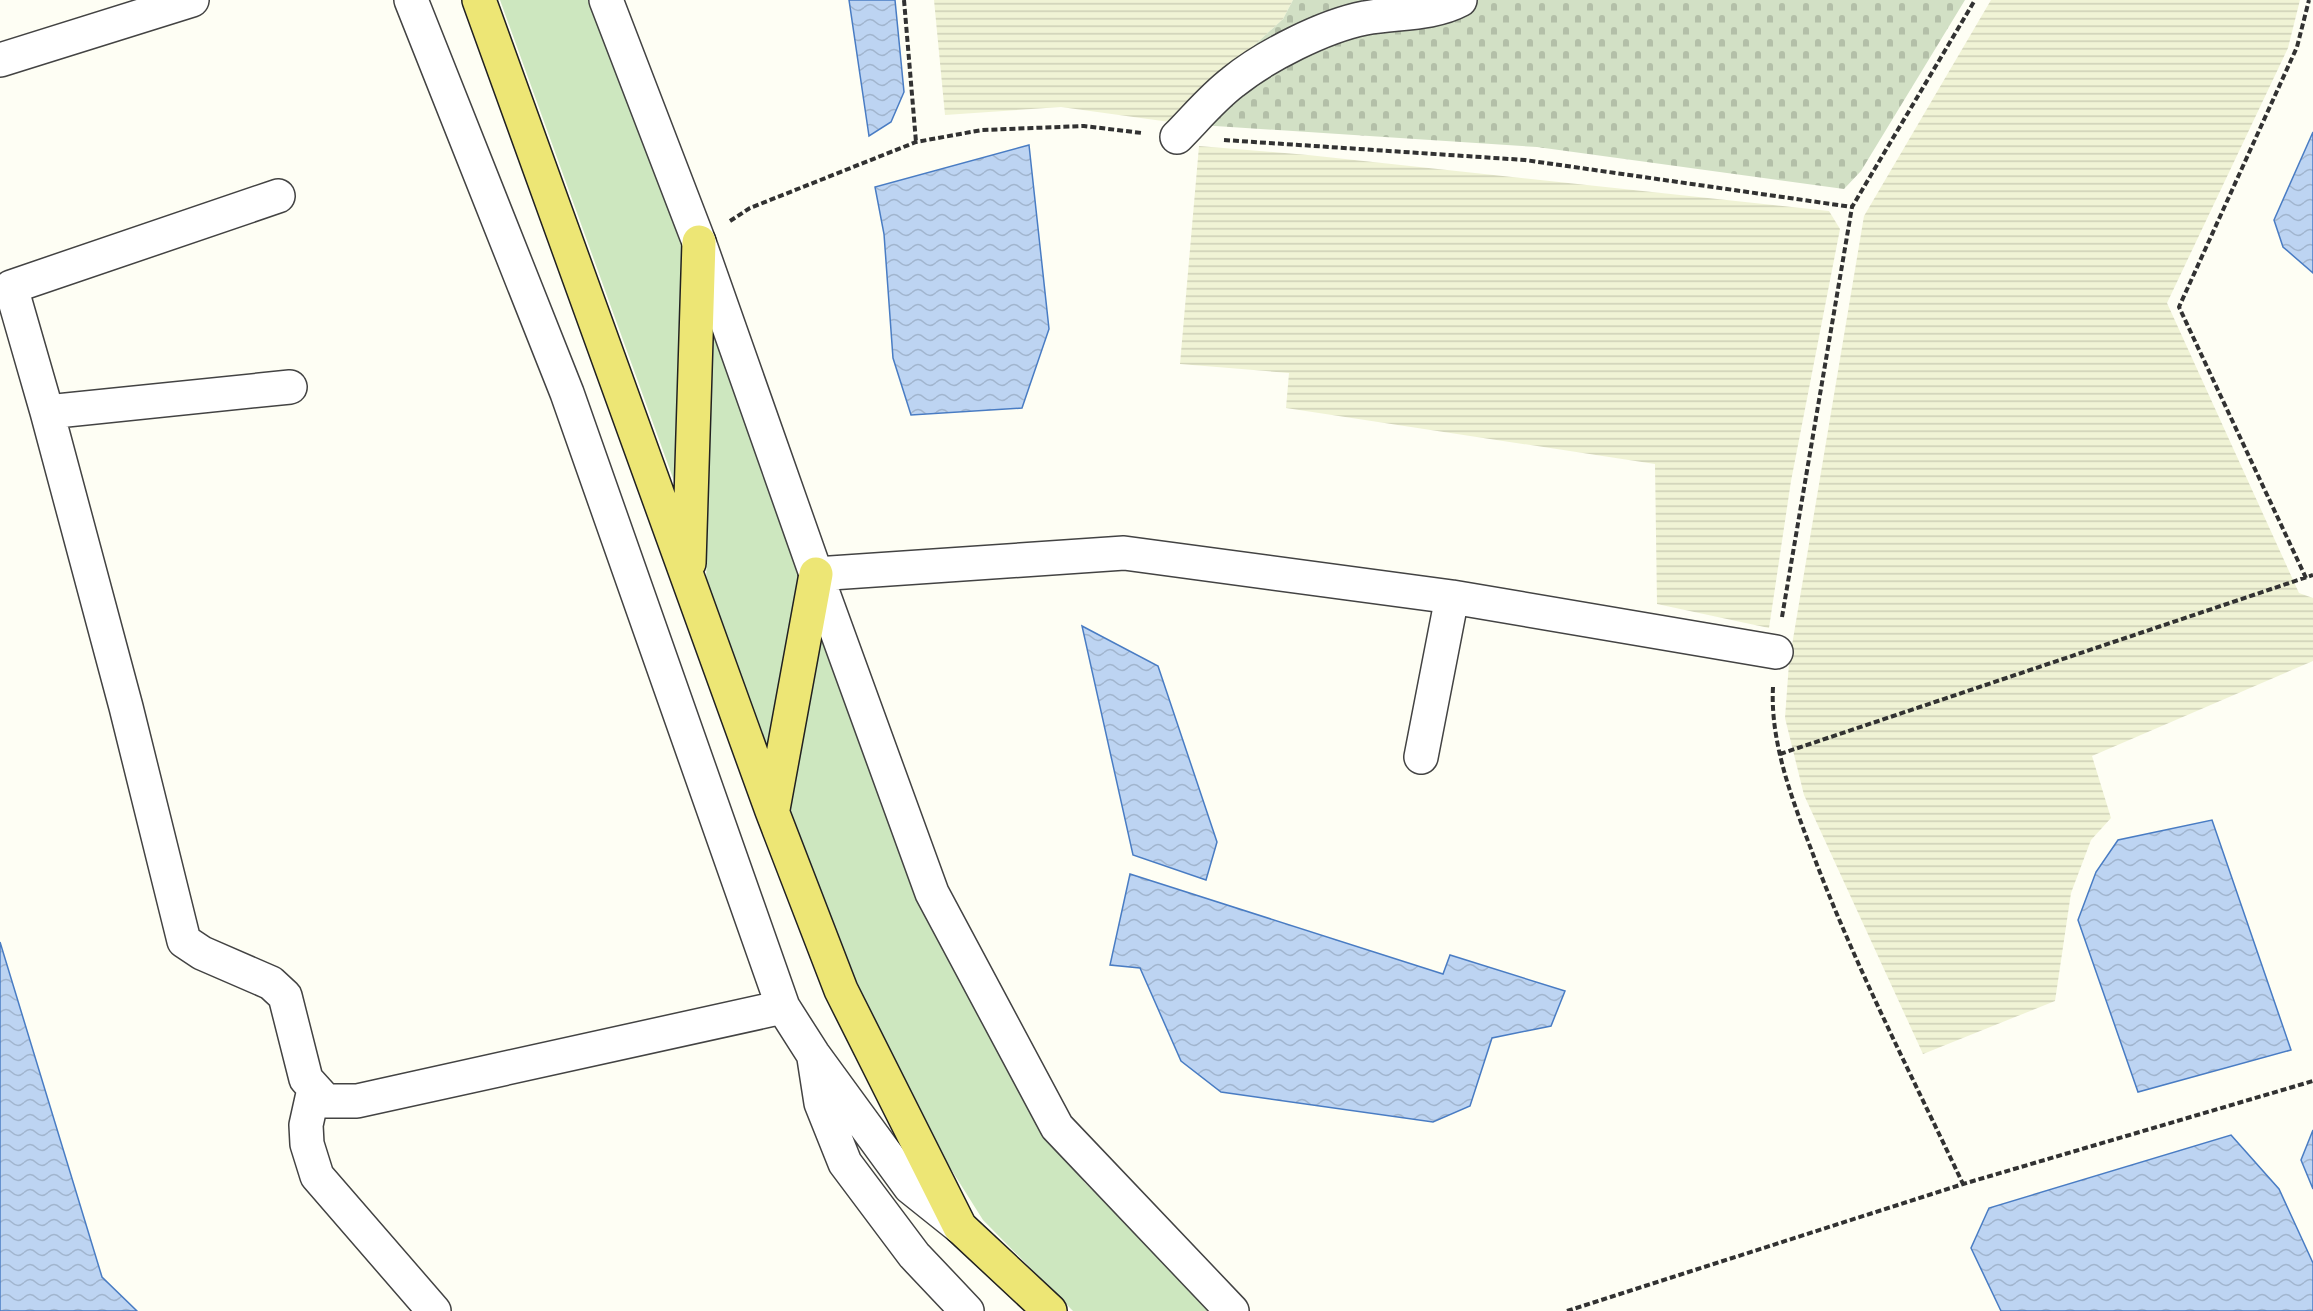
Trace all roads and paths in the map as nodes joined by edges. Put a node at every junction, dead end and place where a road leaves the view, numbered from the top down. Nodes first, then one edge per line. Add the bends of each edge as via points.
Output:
1 (192, 0) edge
2 (411, 0) edge
3 (479, 0) edge
4 (606, 0) edge
5 (904, 0) edge
6 (1460, 0) edge
7 (1975, 0) edge
8 (2309, 0) edge
9 (0, 60) edge
10 (1177, 137) junction
11 (916, 142) junction
12 (278, 196) dead end
13 (1852, 207) junction
14 (699, 242) junction
15 (290, 387) dead end
16 (47, 412) junction
17 (816, 574) junction
18 (2313, 575) edge
19 (2306, 578) junction
20 (688, 580) junction
21 (1452, 597) junction
22 (1776, 652) junction
23 (1780, 754) junction
24 (1420, 757) dead end
25 (772, 811) junction
26 (783, 1007) junction
27 (813, 1054) junction
28 (2313, 1081) edge
29 (314, 1089) junction
30 (1963, 1184) junction
31 (960, 1227) junction
32 (434, 1311) edge
33 (967, 1311) edge
34 (1050, 1311) edge
35 (1232, 1311) edge
36 (1567, 1311) edge

1 - 9 street
2 - 26 street via 567,393
3 - 20 main road
4 - 14 street
5 - 11 path
6 - 10 street via 1445,8 1363,18 1288,48 1232,82
7 - 13 path
8 - 19 path via 2297,46 2179,307
10 - 11 path via 1084,126 982,130
10 - 13 path via 1525,160
11 - 14 path via 750,208
12 - 16 street via 11,287
13 - 22 path
14 - 17 street
14 - 20 main road
15 - 16 street
16 - 29 street via 184,941 202,954 271,983 285,996 306,1079
17 - 21 street via 1124,553
17 - 25 main road
17 - 35 street via 932,893 1057,1127
18 - 19 path
19 - 23 path
20 - 25 main road
21 - 22 street
21 - 24 street
22 - 23 path via 1773,698
23 - 30 path via 1796,811 1833,910
25 - 31 main road via 841,990
26 - 27 street
26 - 29 street via 357,1101 326,1101
27 - 31 street via 910,1187
27 - 33 street via 821,1103 845,1163 914,1255
28 - 30 path
29 - 32 street via 306,1125 307,1144 317,1176
30 - 36 path
31 - 34 main road

